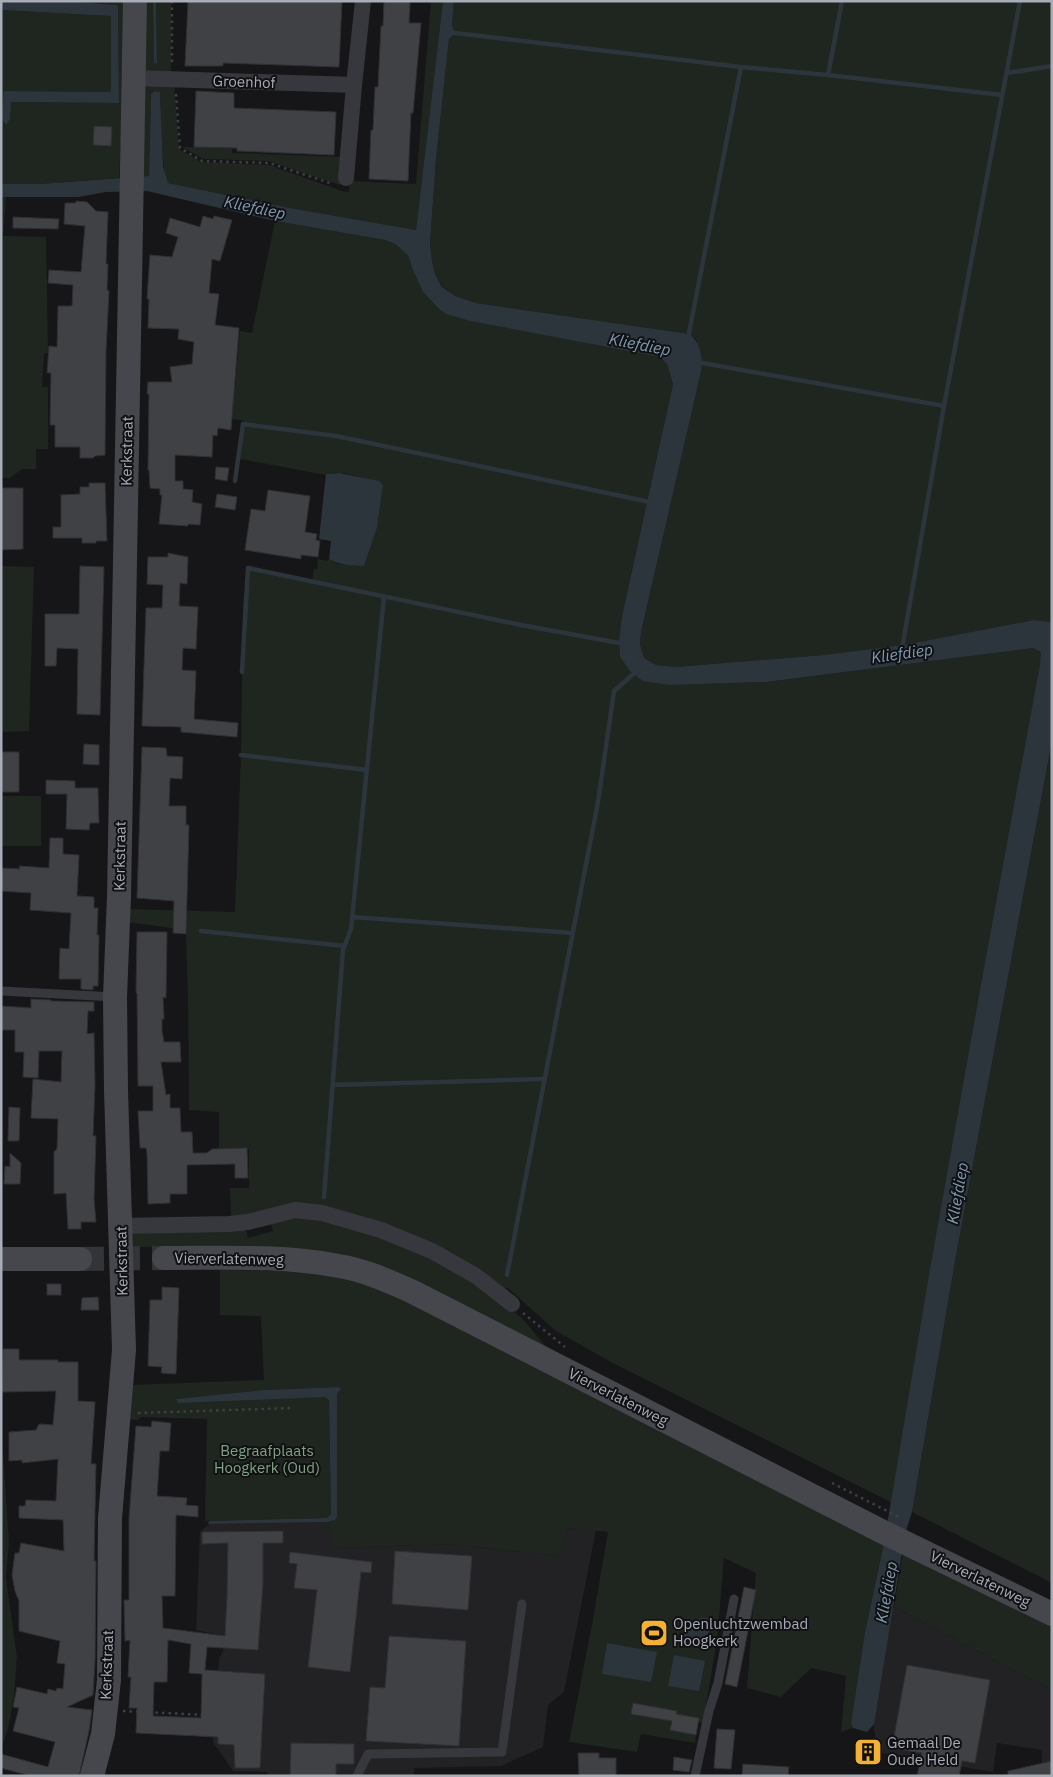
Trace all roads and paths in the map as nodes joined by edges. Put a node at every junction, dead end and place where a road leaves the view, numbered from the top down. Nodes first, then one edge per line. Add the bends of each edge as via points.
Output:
1 (135, 1) edge
2 (172, 1) edge
3 (363, 1) edge
4 (134, 78) junction
5 (172, 80) junction
6 (354, 85) junction
7 (346, 178) joint
8 (1, 991) edge
9 (115, 997) junction
10 (121, 1226) junction
11 (164, 1258) tunnel mouth
12 (80, 1259) tunnel mouth
13 (1, 1260) edge
14 (512, 1304) joint
15 (567, 1349) dead end
16 (293, 1408) dead end
17 (119, 1413) junction
18 (830, 1482) dead end
19 (906, 1520) dead end
20 (884, 1521) junction
21 (734, 1599) dead end
22 (522, 1604) dead end
23 (1052, 1614) edge
24 (106, 1710) junction
25 (206, 1715) dead end
26 (92, 1776) edge
27 (357, 1776) edge
28 (695, 1776) edge

1 - 4 street, Kerkstraat
2 - 5 path
3 - 6 street
4 - 5 street, Groenhof
4 - 9 street, Kerkstraat
5 - 6 street, Groenhof
5 - 7 path via 175,84 180,148 202,161 269,163 345,189
6 - 7 street
8 - 9 lane
9 - 10 street, Kerkstraat
10 - 14 street via 229,1224 295,1210 322,1213 381,1230 432,1251 476,1276
10 - 17 street, Kerkstraat via 124,1350
11 - 20 street, Vierverlatenweg via 297,1260 374,1275
12 - 13 street
14 - 15 path
16 - 17 path
17 - 24 street, Kerkstraat via 110,1518
18 - 20 path
19 - 20 path
20 - 23 street, Vierverlatenweg via 908,1544
21 - 28 lane
22 - 27 lane via 502,1752 368,1754
24 - 25 path, Kerkstraat
24 - 26 street, Kerkstraat

